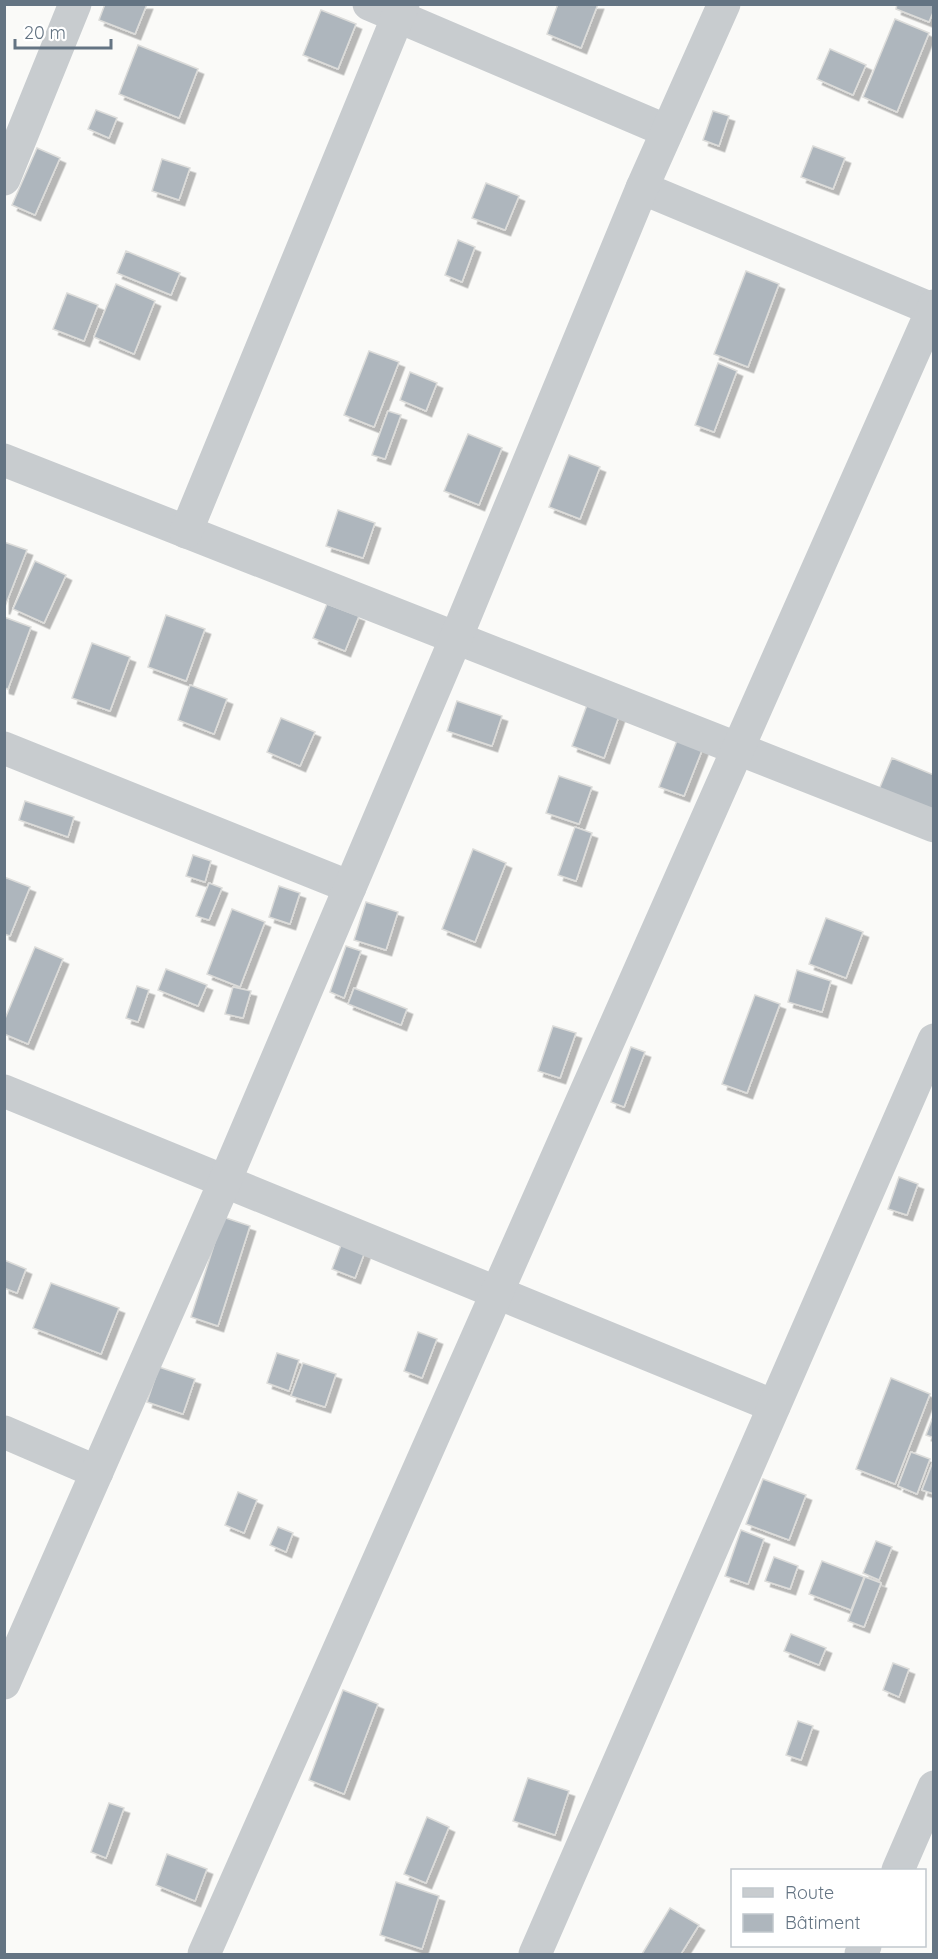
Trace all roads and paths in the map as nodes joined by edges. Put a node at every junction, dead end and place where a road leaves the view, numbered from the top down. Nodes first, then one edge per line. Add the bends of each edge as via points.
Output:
1 (75, 4) edge
2 (724, 4) edge
3 (390, 9) edge
4 (667, 131) junction
5 (4, 179) edge
6 (642, 188) junction
7 (933, 308) edge
8 (4, 460) edge
9 (186, 532) junction
10 (456, 638) junction
11 (4, 748) edge
12 (738, 749) junction
13 (933, 826) edge
14 (350, 887) junction
15 (933, 1040) edge
16 (4, 1091) edge
17 (225, 1181) junction
18 (497, 1292) junction
19 (774, 1406) junction
20 (4, 1432) edge
21 (97, 1472) junction
22 (4, 1683) edge
23 (933, 1787) edge
24 (898, 1869) edge
25 (204, 1954) edge
26 (535, 1954) edge

1 - 5 street
2 - 4 street
3 - 4 street
3 - 9 street
4 - 6 street
6 - 7 street
6 - 10 street
7 - 12 street
8 - 9 street
9 - 10 street
10 - 12 street
10 - 14 street
11 - 14 street
12 - 13 street
12 - 18 street
14 - 17 street
15 - 19 street
16 - 17 street
17 - 18 street
17 - 21 street
18 - 19 street
18 - 25 street
19 - 26 street
20 - 21 street
21 - 22 street
23 - 24 street

